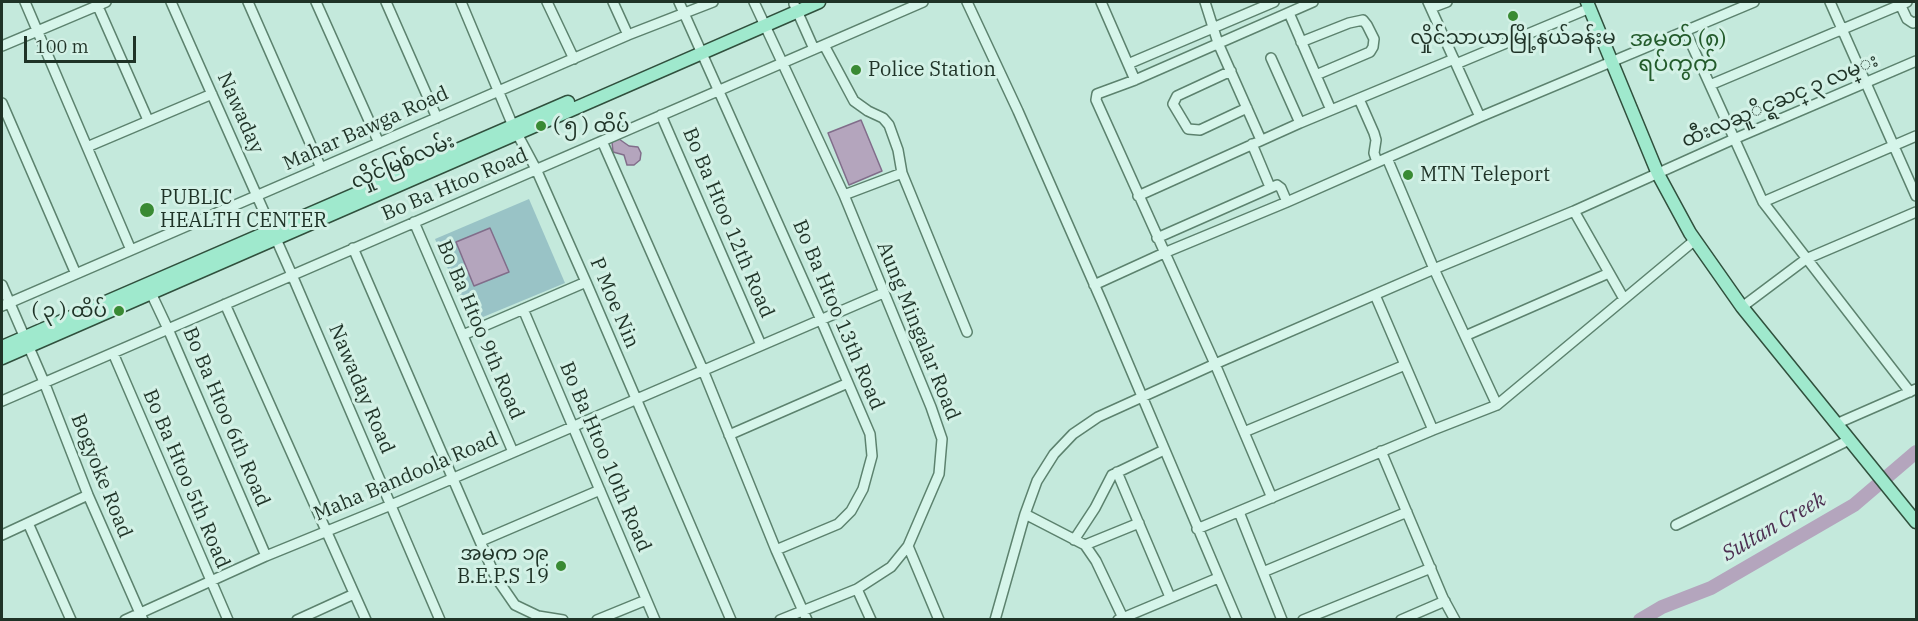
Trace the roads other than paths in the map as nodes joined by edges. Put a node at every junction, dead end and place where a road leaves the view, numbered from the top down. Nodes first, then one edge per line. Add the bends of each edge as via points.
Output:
1 (25, 2) edge
2 (171, 2) edge
3 (248, 2) edge
4 (316, 2) edge
5 (386, 2) edge
6 (461, 2) edge
7 (547, 2) edge
8 (613, 2) edge
9 (680, 2) edge
10 (713, 2) edge
11 (754, 2) edge
12 (819, 2) edge
13 (920, 2) edge
14 (967, 2) edge
15 (1101, 2) edge
16 (1205, 2) edge
17 (1274, 2) edge
18 (1313, 2) edge
19 (1447, 2) edge
20 (1754, 2) edge
21 (1830, 2) edge
22 (100, 3) edge
23 (1904, 3) edge
24 (1261, 4) edge
25 (1430, 5) edge
26 (1588, 5) edge
27 (797, 6) edge
28 (1289, 12) junction
29 (685, 14) junction
30 (763, 21) junction
31 (1917, 22) edge
32 (1213, 26) junction
33 (1842, 29) junction
34 (1685, 30) junction
35 (38, 31) junction
36 (628, 34) junction
37 (1301, 42) junction
38 (1218, 44) junction
39 (824, 45) junction
40 (2, 46) edge
41 (813, 49) junction
42 (701, 52) junction
43 (1271, 58) dead end
44 (574, 59) junction
45 (1612, 60) junction
46 (1455, 62) junction
47 (1917, 62) edge
48 (783, 63) junction
49 (1128, 64) junction
50 (1231, 71) junction
51 (1316, 75) junction
52 (1135, 80) junction
53 (1867, 83) junction
54 (1710, 85) junction
55 (719, 90) junction
56 (498, 92) junction
57 (212, 94) junction
58 (1359, 99) junction
59 (2, 104) edge
60 (1247, 108) junction
61 (1331, 110) junction
62 (661, 115) junction
63 (1480, 117) junction
64 (437, 118) junction
65 (148, 120) junction
66 (1300, 123) junction
67 (515, 130) junction
68 (1917, 136) edge
69 (1734, 139) junction
70 (602, 141) junction
71 (1256, 142) junction
72 (379, 143) junction
73 (1894, 146) junction
74 (87, 147) junction
75 (1382, 160) junction
76 (321, 168) junction
77 (536, 169) junction
78 (902, 173) junction
79 (1658, 174) junction
80 (1270, 187) junction
81 (844, 195) junction
82 (258, 196) junction
83 (1138, 196) junction
84 (1917, 196) edge
85 (1287, 202) junction
86 (1763, 202) junction
87 (1574, 211) junction
88 (1917, 212) edge
89 (414, 222) junction
90 (274, 234) junction
91 (1157, 238) junction
92 (1695, 240) junction
93 (353, 248) junction
94 (131, 250) junction
95 (1164, 253) junction
96 (1806, 259) junction
97 (1434, 269) junction
98 (1609, 273) junction
99 (76, 274) junction
100 (292, 275) junction
101 (586, 282) junction
102 (2, 285) edge
103 (1094, 285) junction
104 (151, 293) junction
105 (883, 293) junction
106 (1375, 295) junction
107 (1624, 299) junction
108 (225, 304) junction
109 (5, 305) edge
110 (1742, 307) junction
111 (523, 309) junction
112 (821, 320) junction
113 (168, 329) junction
114 (967, 332) dead end
115 (463, 335) junction
116 (1465, 336) junction
117 (27, 341) junction
118 (761, 345) junction
119 (2, 348) edge
120 (113, 353) junction
121 (2, 358) edge
122 (1215, 364) junction
123 (1405, 364) junction
124 (703, 370) junction
125 (44, 382) junction
126 (848, 383) junction
127 (1913, 391) edge
128 (1141, 396) junction
129 (636, 400) junction
130 (2, 401) edge
131 (1497, 405) junction
132 (1836, 424) junction
133 (573, 426) junction
134 (1433, 430) junction
135 (1244, 432) junction
136 (729, 435) junction
137 (1849, 440) junction
138 (1164, 450) junction
139 (1381, 451) junction
140 (513, 452) junction
141 (1117, 472) junction
142 (452, 478) junction
143 (600, 490) junction
144 (88, 495) junction
145 (1272, 498) junction
146 (391, 505) junction
147 (1239, 512) junction
148 (1407, 512) junction
149 (1025, 514) junction
150 (1917, 522) edge
151 (28, 523) junction
152 (1139, 523) junction
153 (1676, 525) dead end
154 (1197, 529) junction
155 (326, 531) junction
156 (2, 535) edge
157 (1074, 540) junction
158 (481, 541) junction
159 (1085, 545) junction
160 (908, 546) junction
161 (776, 550) junction
162 (266, 556) junction
163 (1431, 568) junction
164 (1263, 572) junction
165 (1218, 578) junction
166 (210, 580) junction
167 (857, 589) junction
168 (354, 594) junction
169 (1170, 597) junction
170 (646, 600) junction
171 (1445, 602) junction
172 (803, 610) junction
173 (141, 616) edge
174 (1122, 619) edge
175 (71, 620) edge
176 (125, 620) edge
177 (228, 620) edge
178 (297, 620) edge
179 (366, 620) edge
180 (441, 620) edge
181 (563, 620) edge
182 (597, 620) edge
183 (655, 620) edge
184 (731, 620) edge
185 (780, 620) edge
186 (807, 620) edge
187 (872, 620) edge
188 (939, 620) edge
189 (995, 620) edge
190 (1237, 620) edge
191 (1282, 620) edge
192 (1303, 620) edge
193 (1401, 620) edge
194 (1455, 620) edge

1 - 35 street
2 - 57 street, Nawaday
3 - 76 street
4 - 72 street
5 - 64 street
6 - 56 street, P Moe Nin
7 - 44 street
8 - 36 street
9 - 29 street, Bo Ba Htoo 13th Road
10 - 29 street, Mahar Bawga Road
11 - 30 street, Aung Mingalar Road
12 - 27 main road, လှိုင်မြစ်လမ်း
13 - 39 street, Bo Ba Htoo Road
14 - 103 street
15 - 49 street
16 - 32 street
17 - 24 street
18 - 28 street
19 - 25 street
20 - 34 street
21 - 33 street
22 - 35 street
22 - 65 street
23 - 31 street via 1907,19
23 - 33 street
24 - 32 street
25 - 46 street
26 - 45 main road
26 - 46 street
27 - 30 main road, လှိုင်မြစ်လမ်း
27 - 41 street
28 - 37 street
28 - 38 street
29 - 36 street, Mahar Bawga Road
29 - 42 street, Bo Ba Htoo 13th Road
30 - 42 main road, လှိုင်မြစ်လမ်း
30 - 48 street, Aung Mingalar Road
32 - 38 street
32 - 49 street
33 - 53 street
33 - 54 street
34 - 45 street
34 - 54 street
35 - 40 street
35 - 74 street
36 - 44 street, Mahar Bawga Road
37 - 51 street
37 - 51 street via 1363,20 1374,39 1370,52
38 - 50 street
38 - 52 street
39 - 41 street, Bo Ba Htoo Road
39 - 78 street via 854,101 889,125
41 - 48 street, Bo Ba Htoo Road
42 - 55 street, Bo Ba Htoo 13th Road
42 - 67 main road, လှိုင်မြစ်လမ်း
43 - 66 street
44 - 56 street, Mahar Bawga Road
45 - 63 street
45 - 79 main road
46 - 58 street
46 - 63 street
47 - 53 street, ထီးလႀူိင္ရႀင္ ၃ လမ္း
48 - 55 street, Bo Ba Htoo Road
48 - 81 street, Aung Mingalar Road
49 - 52 street
50 - 60 street
50 - 60 street via 1177,96 1173,104 1188,129 1200,130
51 - 61 street
52 - 83 street via 1096,94 1096,100
53 - 69 street, ထီးလႀူိင္ရႀင္ ၃ လမ္း
53 - 73 street
54 - 69 street
55 - 62 street, Bo Ba Htoo Road
55 - 112 street, Bo Ba Htoo 13th Road
56 - 64 street, Mahar Bawga Road
56 - 67 street, P Moe Nin
57 - 65 street
57 - 82 street, Nawaday
58 - 61 street
58 - 75 street via 1376,140 1374,153
59 - 99 street
60 - 71 street
61 - 66 street
62 - 70 street, Bo Ba Htoo Road
62 - 118 street, Bo Ba Htoo 12th Road
63 - 75 street
64 - 72 street, Mahar Bawga Road
65 - 74 street
66 - 71 street
67 - 77 street, P Moe Nin
67 - 90 main road, လှိုင်မြစ်လမ်း
68 - 73 street
69 - 79 street, ထီးလႀူိင္ရႀင္ ၃ လမ္း
69 - 86 street
70 - 77 street, Bo Ba Htoo Road
70 - 124 street
71 - 80 street
71 - 83 street
72 - 76 street, Mahar Bawga Road
73 - 84 street
73 - 86 street
74 - 94 street
75 - 85 street
75 - 97 street
76 - 82 street, Mahar Bawga Road
77 - 89 street, Bo Ba Htoo Road
77 - 101 street, P Moe Nin
78 - 81 street
78 - 114 street
79 - 87 street, ထီးလႀူိင္ရႀင္ ၃ လမ္း
79 - 92 main road
80 - 85 street via 1280,185
80 - 91 street
81 - 105 street, Aung Mingalar Road
82 - 90 street, Nawaday
82 - 94 street, Mahar Bawga Road
83 - 91 street
85 - 95 street
86 - 96 street
87 - 97 street, ထီးလႀူိင္ရႀင္ ၃ လမ္း
87 - 98 street
88 - 96 street
89 - 93 street, Bo Ba Htoo Road
89 - 115 street, Bo Ba Htoo 9th Road
90 - 100 street, Nawaday Road
90 - 104 main road, လှိုင်မြစ်လမ်း
90 - 117 main road, လှိုင်မြစ်လမ်း
91 - 95 street
92 - 107 street
92 - 110 main road
93 - 100 street, Bo Ba Htoo Road
93 - 142 street
94 - 99 street, Mahar Bawga Road
95 - 103 street
95 - 122 street
96 - 110 street
96 - 127 street
97 - 106 street, ထီးလႀူိင္ရႀင္ ၃ လမ္း
97 - 116 street
98 - 107 street
98 - 116 street
99 - 109 street, Mahar Bawga Road
100 - 108 street, Bo Ba Htoo Road
100 - 146 street, Nawaday Road
101 - 111 street
101 - 129 street, P Moe Nin
102 - 109 street, Bogyoke Road
103 - 128 street
104 - 113 street, Bo Ba Htoo 6th Road
104 - 117 main road, လှိုင်မြစ်လမ်း
105 - 112 street, Maha Bandoola Road
105 - 160 street, Aung Mingalar Road via 942,440 939,474
106 - 122 street, ထီးလႀူိင္ရႀင္ ၃ လမ္း
106 - 123 street
107 - 131 street
108 - 113 street, Bo Ba Htoo Road
108 - 155 street
109 - 117 street, Bogyoke Road
110 - 132 main road
111 - 115 street
111 - 133 street, Bo Ba Htoo 10th Road
112 - 118 street, Maha Bandoola Road
112 - 126 street, Bo Ba Htoo 13th Road
113 - 120 street, Bo Ba Htoo Road
113 - 162 street, Bo Ba Htoo 6th Road
115 - 140 street, Bo Ba Htoo 9th Road
116 - 131 street
117 - 119 main road, လှိုင်မြစ်လမ်း
117 - 121 main road, လှိုင်မြစ်လမ်း
117 - 125 street, Bogyoke Road
118 - 124 street, Maha Bandoola Road
120 - 125 street, Bo Ba Htoo Road
120 - 166 street, Bo Ba Htoo 5th Road
122 - 128 street, ထီးလႀူိင္ရႀင္ ၃ လမ္း
122 - 135 street
123 - 134 street
123 - 135 street
124 - 129 street, Maha Bandoola Road
124 - 136 street
125 - 130 street, Bo Ba Htoo Road
125 - 144 street, Bogyoke Road
126 - 136 street
126 - 161 street, Bo Ba Htoo 13th Road via 870,434 872,456 863,489 838,524
127 - 132 street
128 - 138 street
128 - 149 street, ထီးလႀူိင္ရႀင္ ၃ လမ္း via 1073,434 1054,454 1037,482
129 - 133 street, Maha Bandoola Road
129 - 184 street, P Moe Nin
131 - 134 street
132 - 137 main road
133 - 140 street, Maha Bandoola Road
133 - 143 street, Bo Ba Htoo 10th Road
134 - 139 street
135 - 145 street
136 - 161 street
137 - 150 main road
137 - 153 street
138 - 141 street
138 - 154 street
139 - 145 street
139 - 148 street
140 - 142 street, Maha Bandoola Road
141 - 152 street
141 - 157 street
142 - 146 street, Maha Bandoola Road
142 - 158 street
143 - 158 street
143 - 170 street, Bo Ba Htoo 10th Road
144 - 151 street
144 - 173 street, Bogyoke Road
145 - 147 street
146 - 155 street, Maha Bandoola Road
146 - 180 street, Nawaday Road
147 - 154 street
147 - 164 street
148 - 163 street
148 - 164 street
149 - 157 street
149 - 189 street, ထီးလႀူိင္ရႀင္ ၃ လမ္း
151 - 156 street
151 - 175 street
152 - 159 street
152 - 169 street
154 - 165 street
155 - 162 street, Maha Bandoola Road
155 - 168 street
157 - 159 street
158 - 181 street via 495,576 515,605 538,616
159 - 174 street
160 - 167 street, Aung Mingalar Road via 891,567
160 - 188 street
161 - 172 street
162 - 166 street, Maha Bandoola Road
163 - 171 street
163 - 192 street
164 - 191 street
165 - 169 street
165 - 190 street
166 - 173 street, Maha Bandoola Road
166 - 177 street, Bo Ba Htoo 5th Road
167 - 172 street, Aung Mingalar Road
167 - 187 street
168 - 178 street
168 - 179 street
169 - 174 street
170 - 182 street
170 - 183 street, Bo Ba Htoo 10th Road
171 - 193 street
171 - 194 street
172 - 185 street, Aung Mingalar Road
172 - 186 street
173 - 176 street, Maha Bandoola Road

